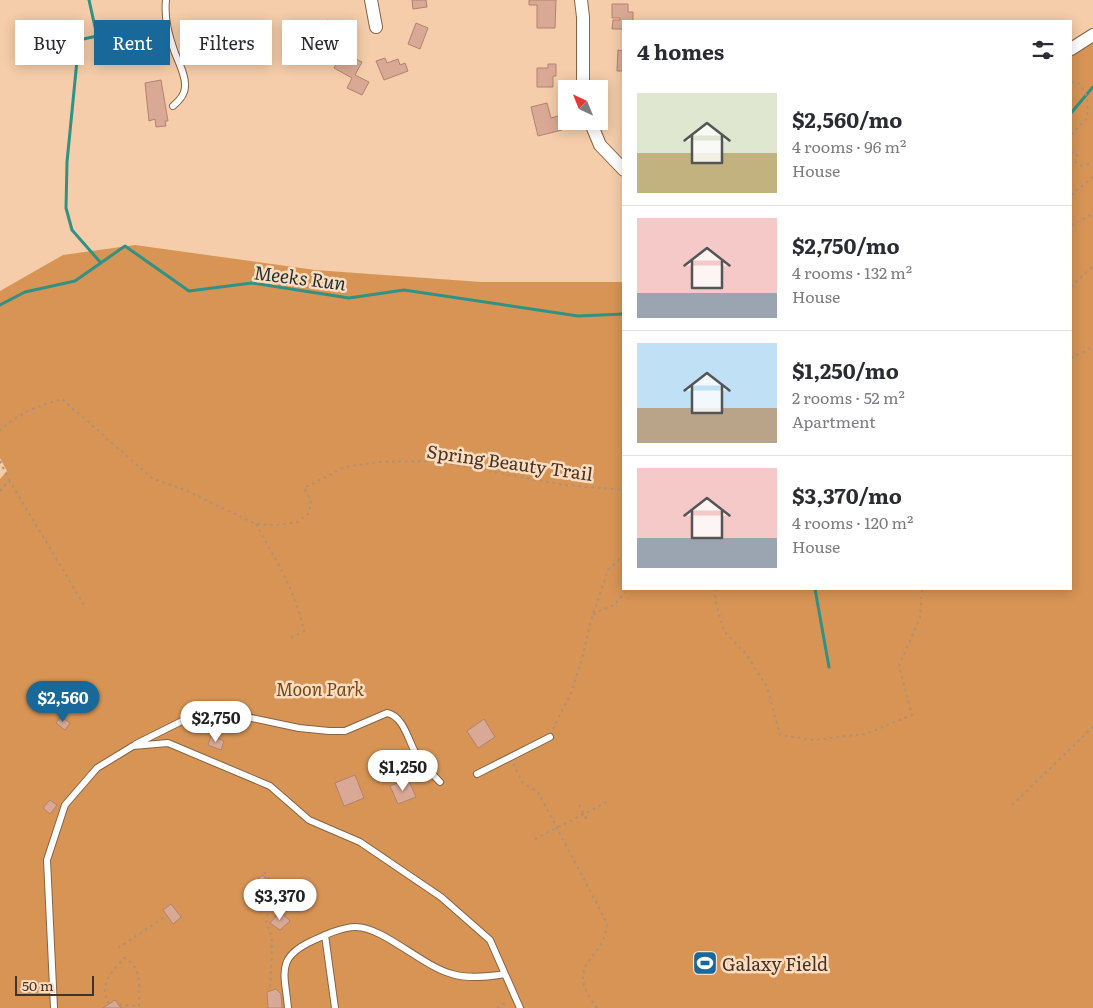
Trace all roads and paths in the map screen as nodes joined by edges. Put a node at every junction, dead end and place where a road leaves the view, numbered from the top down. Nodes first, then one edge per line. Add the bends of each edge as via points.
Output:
1 (166, 0) edge
2 (371, 0) edge
3 (581, 0) edge
4 (376, 27) dead end
5 (1093, 36) edge
6 (1072, 48) edge
7 (583, 80) edge
8 (1072, 82) edge
9 (173, 106) dead end
10 (594, 130) edge
11 (1072, 134) edge
12 (1072, 152) edge
13 (1093, 163) edge
14 (622, 168) edge
15 (1093, 177) edge
16 (1072, 194) edge
17 (1093, 214) edge
18 (1072, 224) edge
19 (1093, 266) edge
20 (1072, 286) edge
21 (1093, 347) edge
22 (1072, 358) edge
23 (0, 431) edge
24 (0, 461) edge
25 (9, 480) junction
26 (622, 490) edge
27 (0, 491) edge
28 (256, 524) junction
29 (622, 557) edge
30 (627, 590) edge
31 (716, 590) edge
32 (922, 590) edge
33 (84, 605) dead end
34 (593, 614) junction
35 (289, 639) dead end
36 (1093, 727) edge
37 (550, 737) joint
38 (133, 746) junction
39 (510, 757) junction
40 (477, 774) dead end
41 (440, 782) dead end
42 (609, 801) dead end
43 (579, 805) dead end
44 (1012, 805) dead end
45 (584, 814) junction
46 (588, 822) dead end
47 (557, 828) junction
48 (535, 839) dead end
49 (264, 872) dead end
50 (166, 916) dead end
51 (325, 935) junction
52 (118, 948) dead end
53 (505, 974) junction
54 (270, 991) dead end
55 (515, 996) junction
56 (109, 1004) dead end
57 (119, 1006) dead end
58 (139, 1007) edge
59 (54, 1008) edge
60 (288, 1008) edge
61 (335, 1008) edge
62 (497, 1008) edge
63 (520, 1008) edge
64 (597, 1008) edge

1 - 9 lane via 168,35 185,87 182,98
2 - 4 street
3 - 7 street via 584,17
5 - 6 street
8 - 11 path via 1084,89 1088,99 1088,118
10 - 14 street via 600,145
12 - 13 path via 1077,154 1076,162 1082,166
15 - 16 path
17 - 18 path
19 - 20 path
21 - 22 path
23 - 28 path, Spring Beauty Trail via 6,424 44,403 62,399 152,478
24 - 25 path
25 - 27 path
25 - 33 path
26 - 28 path, Spring Beauty Trail via 565,485 434,461 378,462 345,467 304,488 311,500 309,513 297,522
28 - 35 path via 299,610 304,631
29 - 34 path via 608,570
30 - 34 path via 614,605
31 - 32 path via 715,600 724,631 746,654 767,687 780,735 814,740 865,734 912,715 899,666 920,617
34 - 37 path via 572,691
36 - 44 path
37 - 39 lane
38 - 41 lane via 192,716 208,712 329,732 345,731 387,713 398,720 416,752
38 - 53 lane via 168,743 270,786 309,820 360,842 441,897 490,940
38 - 59 lane via 97,768 65,805 47,860
39 - 40 lane
39 - 47 path via 523,783 538,792
42 - 45 path
43 - 45 path
45 - 46 path
45 - 47 path
47 - 48 path
47 - 64 path via 608,923 607,932 584,969 582,980 585,992
49 - 54 path via 273,884 266,923 272,942
50 - 52 path
51 - 53 lane via 354,927 366,928 451,974 469,977
51 - 60 lane via 302,946 286,961
51 - 61 lane
53 - 55 lane
55 - 62 path
55 - 63 lane
56 - 58 path via 105,988 108,977 124,958 131,961 139,975
57 - 58 path

